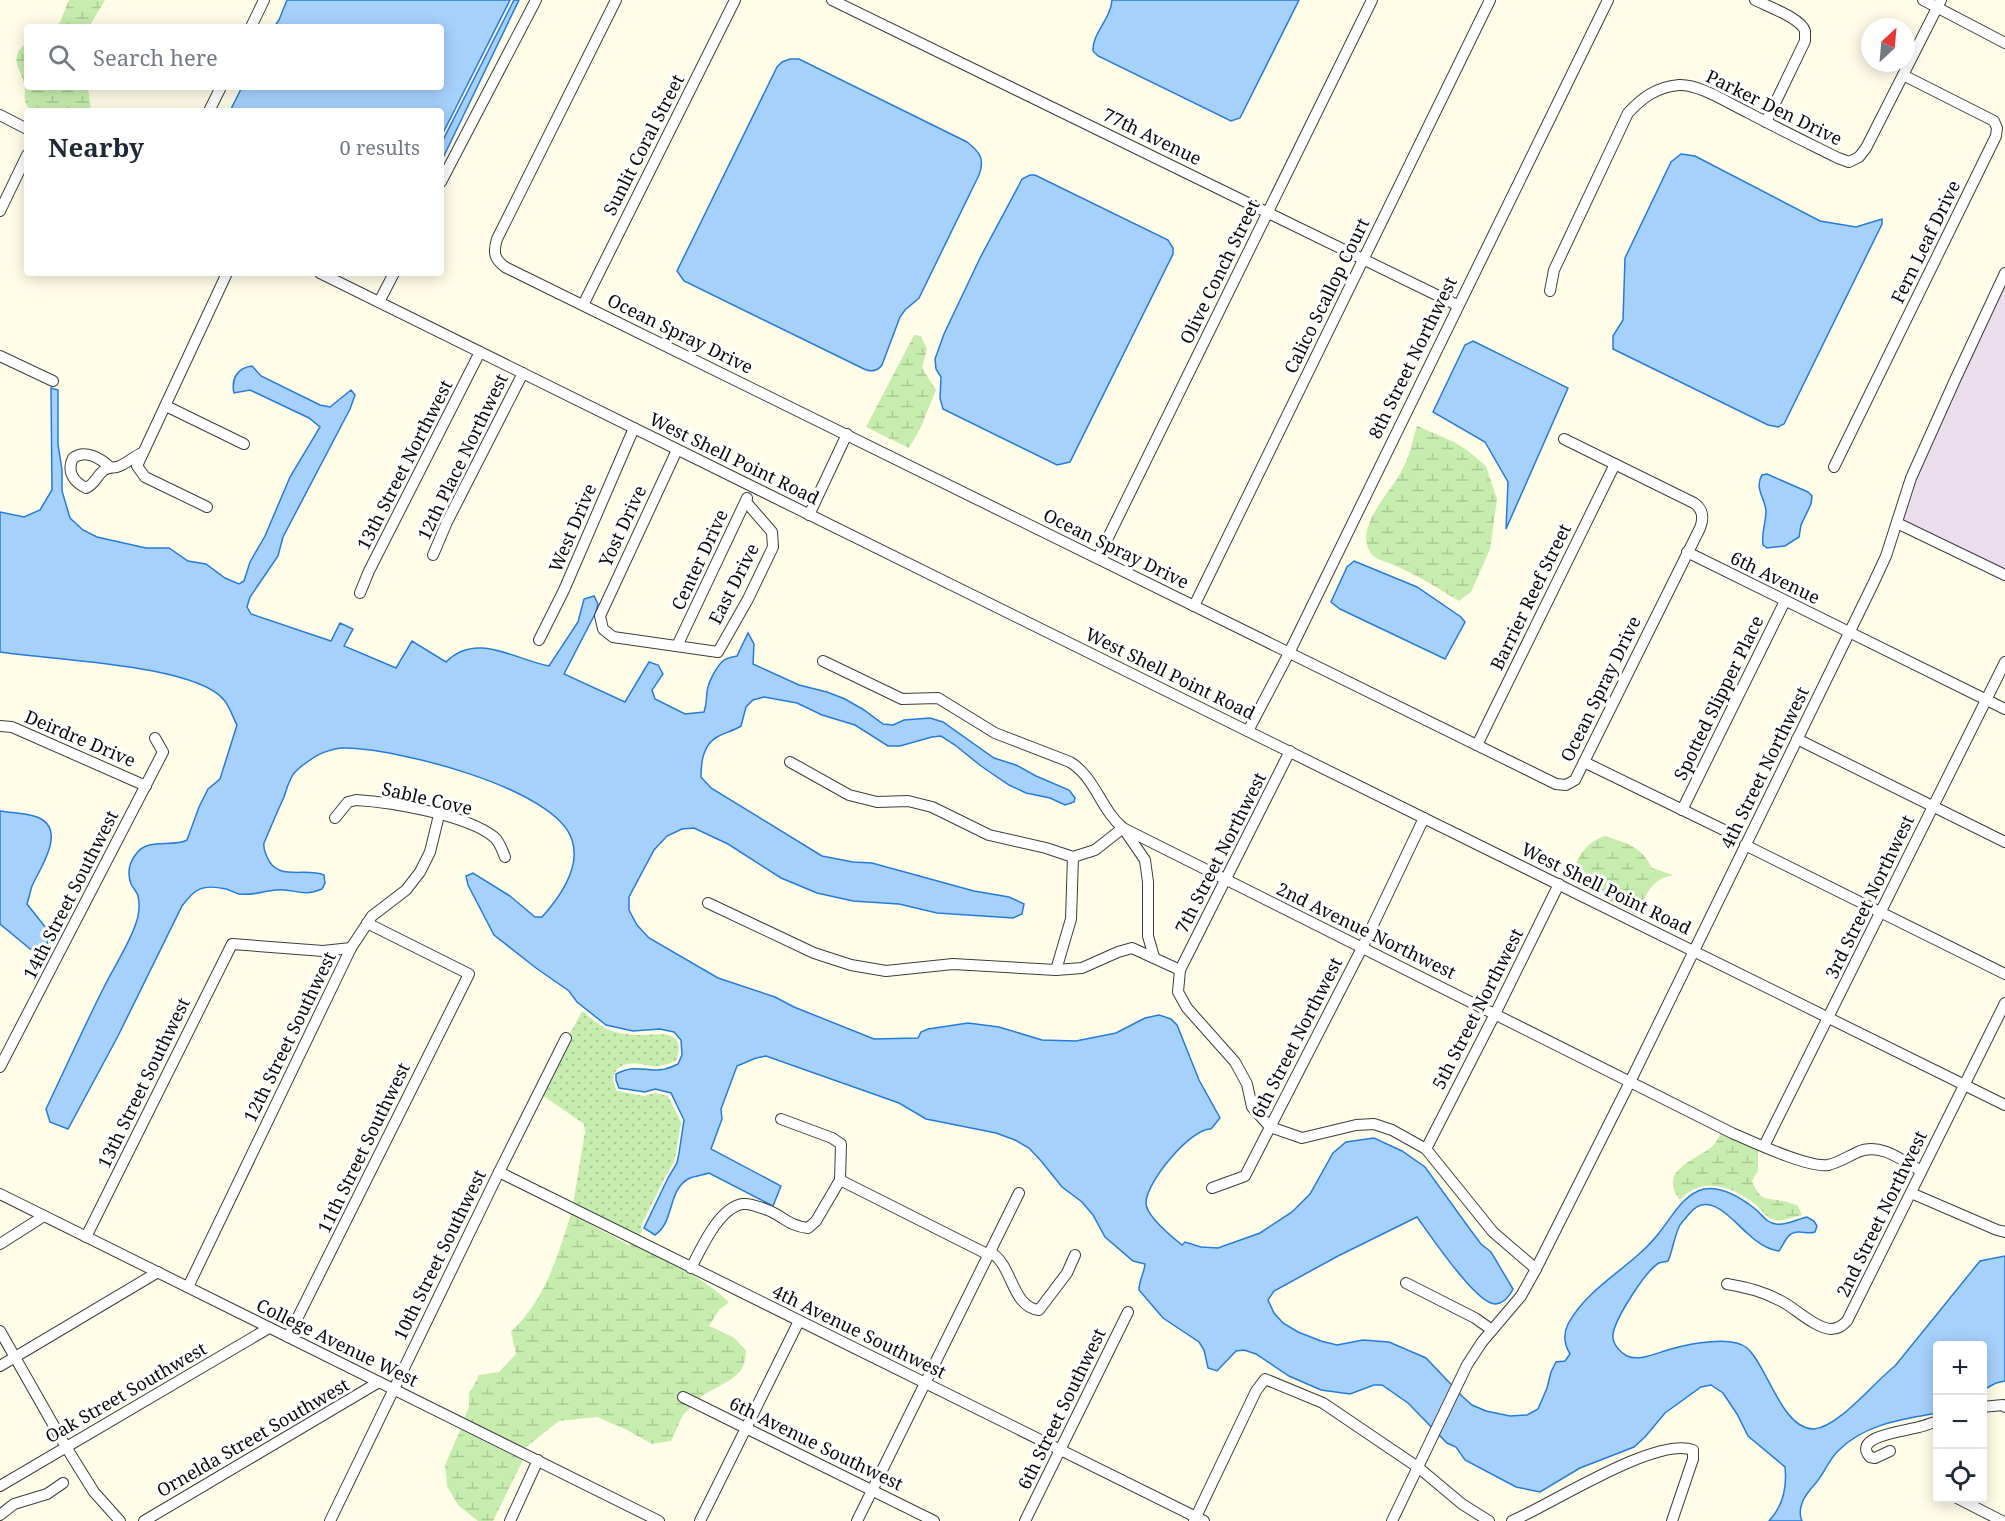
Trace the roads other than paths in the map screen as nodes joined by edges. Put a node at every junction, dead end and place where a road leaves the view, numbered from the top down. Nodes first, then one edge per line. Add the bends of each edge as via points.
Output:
1 (264, 0) edge
2 (536, 0) edge
3 (616, 0) edge
4 (735, 0) edge
5 (832, 0) edge
6 (1372, 0) edge
7 (1490, 0) edge
8 (1608, 0) edge
9 (1755, 0) edge
10 (1923, 0) edge
11 (1939, 4) edge
12 (252, 24) edge
13 (2005, 43) edge
14 (1903, 75) junction
15 (220, 90) edge
16 (210, 108) edge
17 (0, 115) edge
18 (1766, 122) junction
19 (24, 127) edge
20 (24, 161) edge
21 (444, 176) edge
22 (0, 211) edge
23 (1268, 212) junction
24 (1363, 260) junction
25 (2005, 273) edge
26 (226, 276) edge
27 (326, 276) edge
28 (392, 276) edge
29 (1550, 291) dead end
30 (379, 302) junction
31 (583, 305) junction
32 (1457, 305) junction
33 (480, 352) junction
34 (0, 356) edge
35 (523, 373) junction
36 (53, 381) dead end
37 (166, 406) junction
38 (634, 428) junction
39 (847, 434) junction
40 (1564, 439) dead end
41 (244, 444) dead end
42 (677, 450) junction
43 (142, 453) junction
44 (1615, 465) junction
45 (110, 467) junction
46 (1834, 467) dead end
47 (752, 487) junction
48 (746, 502) junction
49 (207, 507) dead end
50 (809, 515) junction
51 (1897, 523) junction
52 (1687, 552) junction
53 (433, 555) dead end
54 (1098, 558) junction
55 (2005, 575) edge
56 (360, 593) dead end
57 (1785, 601) junction
58 (1194, 606) junction
59 (1849, 632) junction
60 (539, 640) dead end
61 (677, 646) junction
62 (1289, 653) junction
63 (823, 661) dead end
64 (2005, 662) edge
65 (1986, 700) junction
66 (2005, 709) edge
67 (0, 726) edge
68 (1248, 731) junction
69 (155, 738) dead end
70 (1797, 739) junction
71 (1477, 745) junction
72 (1290, 752) junction
73 (790, 762) dead end
74 (1584, 762) junction
75 (146, 786) junction
76 (1934, 806) junction
77 (1682, 810) junction
78 (439, 815) junction
79 (335, 818) dead end
80 (1424, 818) junction
81 (1123, 828) junction
82 (1728, 832) dead end
83 (2005, 842) edge
84 (1745, 845) junction
85 (505, 857) dead end
86 (1073, 857) junction
87 (1226, 881) junction
88 (1559, 884) junction
89 (708, 903) dead end
90 (1881, 913) junction
91 (368, 922) junction
92 (351, 948) junction
93 (1362, 948) junction
94 (1694, 951) junction
95 (1154, 957) junction
96 (1056, 970) junction
97 (1180, 970) junction
98 (2005, 974) edge
99 (2005, 1003) edge
100 (1495, 1014) junction
101 (1829, 1018) junction
102 (566, 1038) dead end
103 (0, 1067) edge
104 (1630, 1082) junction
105 (1965, 1085) junction
106 (2005, 1105) edge
107 (781, 1119) dead end
108 (1270, 1127) junction
109 (1764, 1146) junction
110 (1426, 1149) junction
111 (1921, 1171) junction
112 (499, 1172) junction
113 (840, 1180) junction
114 (1212, 1188) dead end
115 (1019, 1193) dead end
116 (1911, 1193) junction
117 (0, 1194) edge
118 (44, 1216) junction
119 (2005, 1232) edge
120 (86, 1237) junction
121 (0, 1244) edge
122 (990, 1253) junction
123 (1075, 1255) dead end
124 (691, 1268) junction
125 (1536, 1269) junction
126 (158, 1272) junction
127 (1406, 1283) dead end
128 (1727, 1284) dead end
129 (188, 1287) junction
130 (1128, 1312) dead end
131 (799, 1321) junction
132 (269, 1328) junction
133 (1492, 1330) junction
134 (0, 1331) edge
135 (288, 1337) junction
136 (15, 1356) junction
137 (0, 1366) edge
138 (379, 1383) junction
139 (926, 1383) junction
140 (393, 1390) junction
141 (683, 1397) dead end
142 (1987, 1407) edge
143 (2005, 1407) edge
144 (1933, 1422) edge
145 (746, 1428) junction
146 (66, 1447) junction
147 (1060, 1450) junction
148 (1890, 1451) dead end
149 (538, 1460) junction
150 (1419, 1468) junction
151 (63, 1483) dead end
152 (0, 1486) edge
153 (872, 1490) junction
154 (1967, 1503) edge
155 (0, 1515) edge
156 (1198, 1520) edge
157 (120, 1521) edge
158 (144, 1521) edge
159 (330, 1521) edge
160 (510, 1521) edge
161 (659, 1521) edge
162 (700, 1521) edge
163 (857, 1521) edge
164 (934, 1521) edge
165 (1025, 1521) edge
166 (1392, 1521) edge
167 (1489, 1521) edge
168 (1512, 1521) edge
169 (1672, 1521) edge
170 (2002, 1521) edge

1 - 12 street
2 - 21 street
3 - 31 street, Ocean Spray Drive via 494,249 497,260 505,267
4 - 31 street, Sunlit Coral Street
5 - 23 street, 77th Avenue
6 - 23 street, Olive Conch Street
7 - 24 street, Calico Scallop Court
8 - 32 street, 8th Street Northwest
9 - 18 street via 1794,20 1805,32 1805,41
10 - 11 street
11 - 13 street
11 - 14 street, Parker Den Drive
14 - 18 street, Parker Den Drive via 1866,148 1859,158 1849,162
14 - 46 street, Fern Leaf Drive via 1994,121 1996,136
15 - 16 street
17 - 19 street
18 - 29 street, Parker Den Drive via 1692,87 1665,88 1639,100 1628,113 1593,186 1554,270
20 - 22 street
23 - 24 street, 77th Avenue
23 - 54 street, Olive Conch Street
24 - 32 street, 77th Avenue
24 - 58 street, Calico Scallop Court
25 - 51 street, 4th Street Northwest via 1911,478
26 - 37 street
27 - 30 street, West Shell Point Road
28 - 30 street
30 - 33 street, West Shell Point Road
31 - 39 street, Ocean Spray Drive
32 - 62 street, 8th Street Northwest
33 - 35 street, West Shell Point Road
33 - 56 street, 13th Street Northwest
34 - 36 street
35 - 38 street, West Shell Point Road
35 - 53 street, 12th Place Northwest
37 - 41 street
37 - 43 street
38 - 42 street, West Shell Point Road
38 - 60 street, West Drive
39 - 50 street
39 - 54 street, Ocean Spray Drive
40 - 44 street, Ocean Spray Drive
42 - 47 street, West Shell Point Road
42 - 61 street, Yost Drive via 600,616 603,629 613,637
43 - 45 street
43 - 49 street via 137,466 145,477
44 - 52 street, Ocean Spray Drive via 1698,506 1701,524
44 - 71 street, Barrier Reef Street
45 - 45 street via 86,488 78,484 69,466 81,454
47 - 48 street, Center Drive
47 - 50 street, West Shell Point Road
48 - 61 street, Center Drive
48 - 61 street, East Drive via 772,532 773,547 718,652
50 - 68 street, West Shell Point Road
51 - 55 street
51 - 59 street, 4th Street Northwest via 1886,556
52 - 57 street, 6th Avenue
52 - 74 street, Ocean Spray Drive
54 - 58 street, Ocean Spray Drive
57 - 59 street, 6th Avenue
57 - 77 street, Spotted Slipper Place
58 - 62 street, Ocean Spray Drive
59 - 65 street, 6th Avenue
59 - 70 street, 4th Street Northwest
62 - 68 street, 8th Street Northwest
62 - 71 street, Ocean Spray Drive
63 - 81 street, 2nd Avenue Northwest via 902,699 938,698 995,733 1071,762 1080,768
64 - 65 street, 3rd Street Northwest
65 - 66 street, 6th Avenue
65 - 76 street, 3rd Street Northwest
67 - 75 street, Deirdre Drive via 12,727
68 - 72 street, West Shell Point Road
69 - 75 street, 14th Street Southwest via 163,752
70 - 76 street
70 - 84 street, 4th Street Northwest
71 - 74 street, Ocean Spray Drive via 1556,784 1566,785 1575,780
72 - 80 street, West Shell Point Road
72 - 87 street, 7th Street Northwest
73 - 86 street via 849,795 932,807 989,835
74 - 77 street
75 - 103 street, 14th Street Southwest
76 - 83 street
76 - 90 street, 3rd Street Northwest
77 - 82 street
78 - 79 street, Sable Cove via 356,800 348,802
78 - 85 street, Sable Cove via 485,831 499,842
78 - 91 street, 12th Street Southwest via 430,852 420,872 406,890
80 - 88 street, West Shell Point Road
80 - 93 street, 6th Street Northwest
81 - 86 street via 1095,850
81 - 87 street, 2nd Avenue Northwest
81 - 95 street via 1146,860 1148,936
84 - 90 street
84 - 94 street, 4th Street Northwest
86 - 96 street via 1071,919
87 - 93 street, 2nd Avenue Northwest
87 - 97 street, 7th Street Northwest
88 - 94 street, West Shell Point Road
88 - 100 street, 5th Street Northwest
89 - 96 street via 814,953 886,971 953,963
90 - 98 street
90 - 101 street, 3rd Street Northwest
91 - 92 street, 12th Street Southwest
91 - 135 street, 11th Street Southwest via 469,974
92 - 120 street, 13th Street Southwest via 323,951 232,944
92 - 129 street, 12th Street Southwest
93 - 100 street, 2nd Avenue Northwest
93 - 108 street, 6th Street Northwest
94 - 101 street, West Shell Point Road
94 - 104 street, 4th Street Northwest
95 - 96 street via 1132,948 1082,968
95 - 97 street
97 - 108 street via 1178,992 1187,1008 1235,1062 1247,1084 1252,1107
99 - 105 street, 2nd Street Northwest
100 - 104 street, 2nd Avenue Northwest
100 - 110 street, 5th Street Northwest
101 - 105 street, West Shell Point Road
101 - 109 street, 3rd Street Northwest
102 - 112 street, 10th Street Southwest
104 - 109 street, 2nd Avenue Northwest
104 - 125 street, 4th Street Northwest
105 - 106 street, West Shell Point Road
105 - 111 street, 2nd Street Northwest
107 - 113 street via 841,1144
108 - 110 street via 1302,1138 1374,1124
108 - 114 street, 6th Street Northwest via 1245,1176
109 - 111 street, 2nd Avenue Northwest via 1806,1162 1828,1165 1861,1150 1878,1149
110 - 125 street via 1493,1232
111 - 116 street, 2nd Street Northwest
112 - 124 street, 4th Avenue Southwest
112 - 140 street, 10th Street Southwest
113 - 122 street
113 - 124 street via 808,1228 795,1226 749,1204 739,1204 710,1231
115 - 122 street
116 - 119 street
116 - 128 street, 2nd Street Northwest via 1847,1321 1840,1327 1821,1326 1756,1289
117 - 118 street, College Avenue West
118 - 120 street, College Avenue West
118 - 121 street
120 - 126 street, College Avenue West
122 - 123 street via 998,1258 1025,1304 1040,1311
122 - 139 street
124 - 131 street, 4th Avenue Southwest
125 - 133 street, 4th Street Northwest via 1521,1296
126 - 129 street, College Avenue West
126 - 136 street
127 - 133 street
129 - 132 street, College Avenue West
130 - 147 street, 6th Street Southwest
131 - 139 street, 4th Avenue Southwest
131 - 145 street
132 - 135 street, College Avenue West
132 - 146 street, Oak Street Southwest
133 - 150 street, 4th Street Northwest via 1461,1376
134 - 136 street
135 - 138 street, College Avenue West
136 - 137 street
136 - 146 street
138 - 140 street, College Avenue West
138 - 158 street, Ornelda Street Southwest
139 - 147 street, 4th Avenue Southwest
139 - 153 street
140 - 149 street, College Avenue West
140 - 159 street, 10th Street Southwest
141 - 145 street, 6th Avenue Southwest
142 - 143 street
144 - 148 street via 1886,1434 1866,1447 1870,1457 1875,1458
145 - 153 street, 6th Avenue Southwest
145 - 162 street
146 - 152 street, Oak Street Southwest
146 - 157 street via 94,1492
147 - 156 street, 4th Avenue Southwest
147 - 165 street, 6th Street Southwest
149 - 160 street
149 - 161 street, College Avenue West
150 - 156 street via 1323,1403 1265,1379
150 - 166 street, 4th Street Northwest
150 - 167 street
151 - 155 street via 47,1494 14,1504
153 - 163 street
153 - 164 street, 6th Avenue Southwest
154 - 170 street
168 - 169 street via 1646,1454 1685,1446 1694,1450 1693,1459

